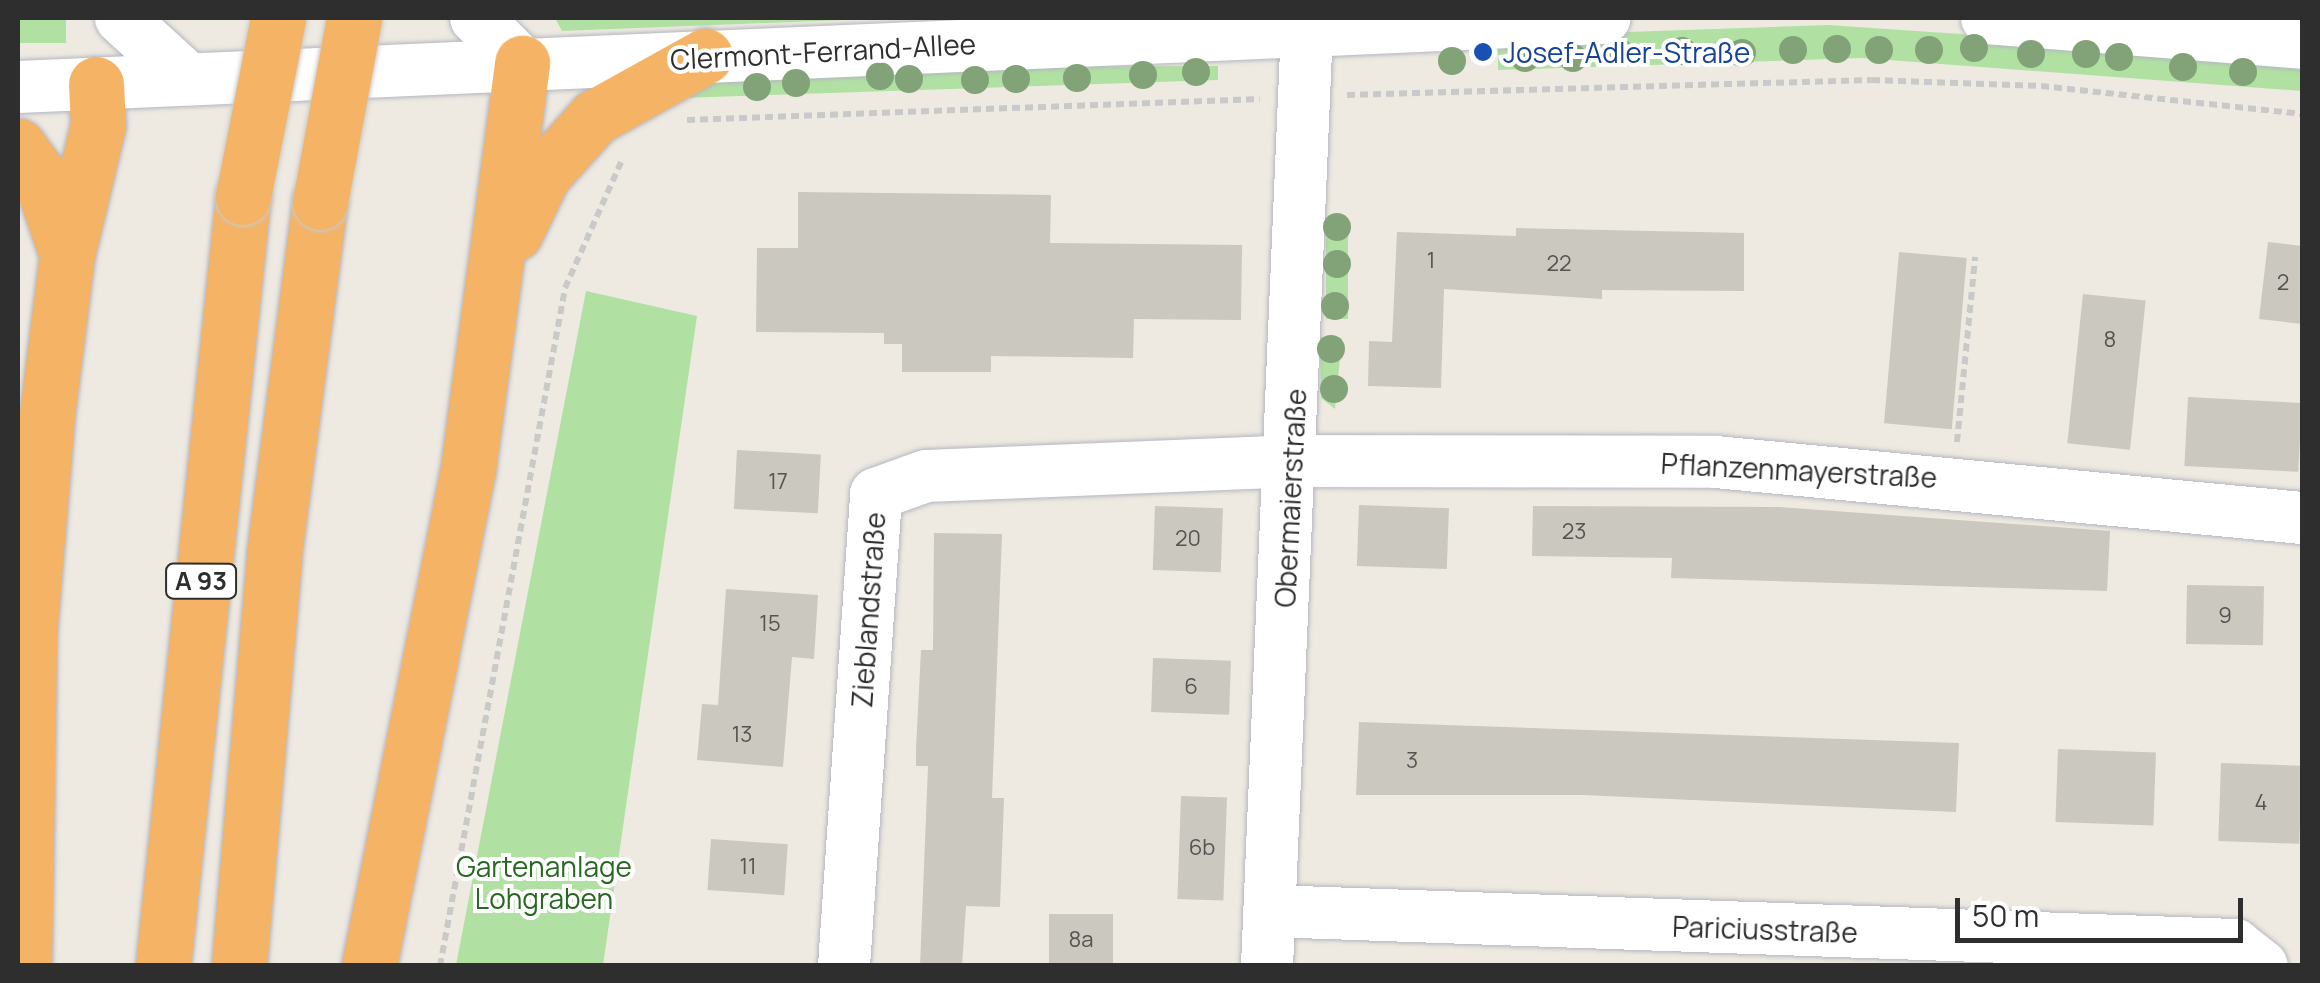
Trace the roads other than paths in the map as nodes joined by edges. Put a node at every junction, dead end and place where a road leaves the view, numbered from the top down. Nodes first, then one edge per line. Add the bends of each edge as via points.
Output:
1 (94, 18) edge
2 (121, 18) edge
3 (278, 18) edge
4 (354, 18) edge
5 (476, 18) edge
6 (1604, 18) edge
7 (1988, 18) edge
8 (1307, 29) junction
9 (531, 40) edge
10 (2302, 43) edge
11 (706, 56) junction
12 (188, 79) junction
13 (96, 84) junction
14 (18, 87) edge
15 (18, 146) edge
16 (66, 255) junction
17 (502, 258) junction
18 (1292, 461) junction
19 (2302, 518) edge
20 (1270, 911) junction
21 (2260, 962) edge
22 (24, 966) edge
23 (163, 966) edge
24 (238, 966) edge
25 (369, 966) edge
26 (844, 966) edge
27 (1267, 966) edge

1 - 13 street
2 - 12 street
3 - 23 highway, A 93, bridge via 242,197
4 - 24 highway, A 93, bridge via 320,202 274,554
5 - 9 street
6 - 8 street, Clermont-Ferrand-Allee
7 - 10 street
8 - 11 street, Clermont-Ferrand-Allee
8 - 18 street, Obermaierstraße
9 - 11 street, Clermont-Ferrand-Allee
9 - 12 street, Clermont-Ferrand-Allee
9 - 17 highway
11 - 17 highway via 596,117 568,144
12 - 13 street, Clermont-Ferrand-Allee
13 - 14 street, Clermont-Ferrand-Allee
13 - 16 highway via 98,124
15 - 16 highway via 40,176
16 - 22 highway via 29,636
17 - 25 highway
18 - 19 street, Pflanzenmayerstraße via 1716,462 1953,478
18 - 20 street, Obermaierstraße
18 - 26 street, Zieblandstraße via 926,476 876,494
20 - 21 street, Pariciusstraße via 2236,945
20 - 27 street, Obermaierstraße

